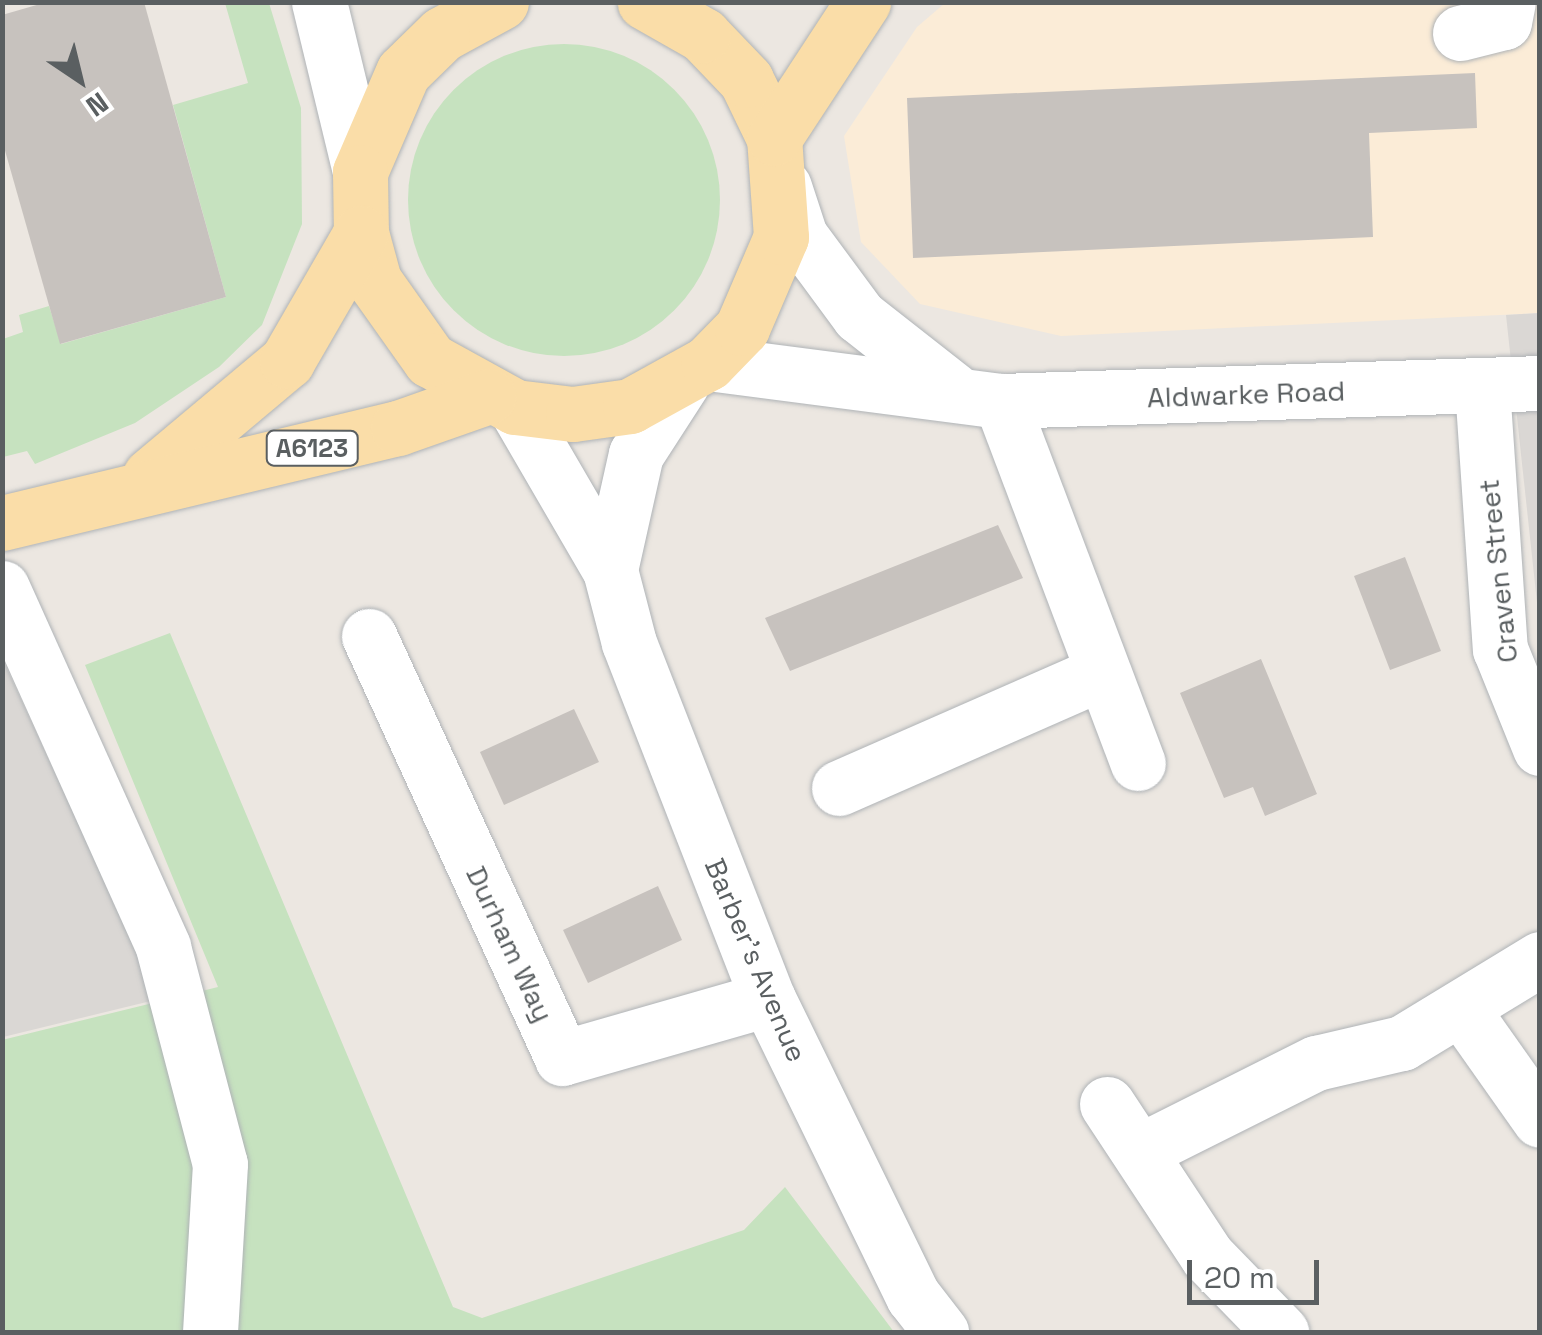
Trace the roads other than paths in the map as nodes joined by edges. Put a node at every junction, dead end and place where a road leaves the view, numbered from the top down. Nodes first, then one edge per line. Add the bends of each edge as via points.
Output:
1 (319, 2) edge
2 (863, 2) edge
3 (1508, 2) edge
4 (648, 3) edge
5 (491, 4) edge
6 (1460, 34) dead end
7 (779, 163) junction
8 (360, 172) junction
9 (361, 234) junction
10 (695, 373) junction
11 (1540, 382) edge
12 (1482, 387) junction
13 (977, 396) junction
14 (502, 401) junction
15 (132, 489) junction
16 (2, 523) edge
17 (610, 570) junction
18 (2, 588) edge
19 (369, 636) dead end
20 (1103, 672) junction
21 (1540, 748) edge
22 (1138, 763) dead end
23 (839, 788) dead end
24 (1540, 959) edge
25 (768, 999) junction
26 (1463, 1011) junction
27 (1107, 1104) dead end
28 (1540, 1120) edge
29 (1142, 1150) junction
30 (210, 1332) edge
31 (941, 1332) edge
32 (1281, 1332) edge

1 - 8 street
2 - 7 main road
3 - 6 street via 1504,22
4 - 7 main road via 703,34 746,80
5 - 8 main road via 402,72
7 - 10 main road via 767,284
7 - 13 street via 800,236 841,294
8 - 9 main road
9 - 14 main road via 397,324 430,360
9 - 15 main road, A6123 via 287,361
10 - 13 street, Aldwarke Road
10 - 14 main road via 630,406 573,414
10 - 17 street, Barber's Avenue via 636,454
11 - 12 street, Aldwarke Road
12 - 13 street, Aldwarke Road
12 - 21 street, Craven Street via 1500,649
13 - 20 street
14 - 15 main road, A6123
14 - 17 street, Barber's Avenue
15 - 16 main road, A6123
17 - 25 street, Barber's Avenue via 629,643
18 - 30 street via 163,946 220,1164
19 - 25 street, Durham Way via 562,1058
20 - 22 street
20 - 23 street
24 - 26 street
25 - 31 street, Barber's Avenue via 913,1296
26 - 28 street
26 - 29 street via 1402,1043 1316,1063
27 - 29 street
29 - 32 street via 1208,1257

